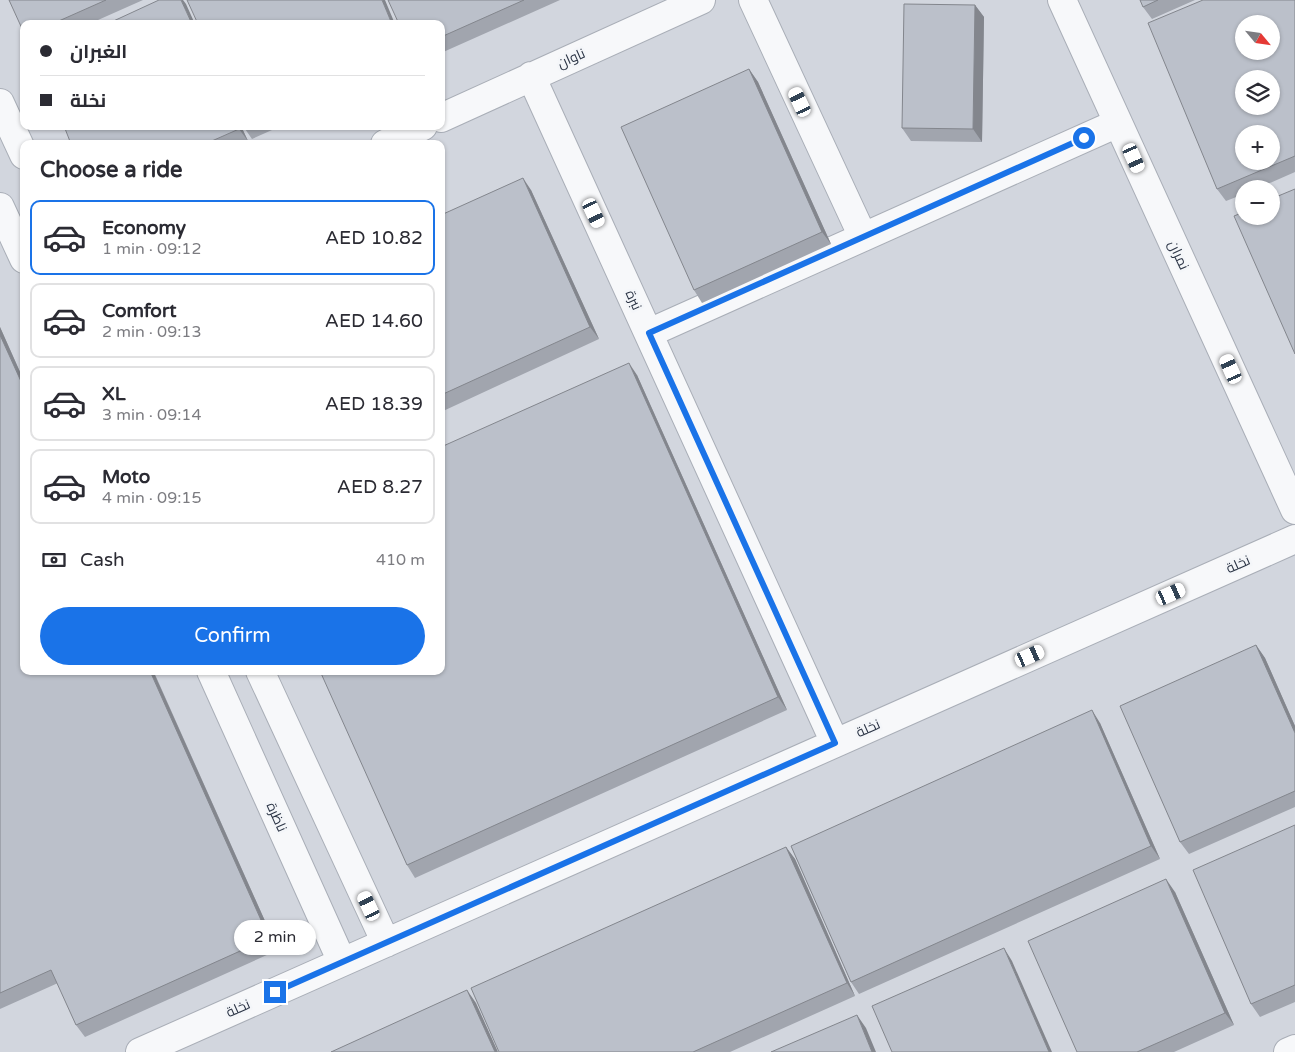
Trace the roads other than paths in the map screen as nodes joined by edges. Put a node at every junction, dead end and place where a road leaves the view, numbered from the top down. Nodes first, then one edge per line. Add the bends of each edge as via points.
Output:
1 (700, 0) edge
2 (753, 0) edge
3 (1062, 0) edge
4 (532, 76) junction
5 (0, 103) edge
6 (445, 116) edge
7 (1118, 123) junction
8 (415, 130) edge
9 (393, 140) edge
10 (20, 146) edge
11 (0, 207) edge
12 (863, 237) junction
13 (20, 251) edge
14 (649, 333) junction
15 (1295, 510) edge
16 (1295, 539) edge
17 (213, 675) edge
18 (262, 675) edge
19 (835, 743) junction
20 (386, 943) junction
21 (342, 962) junction
22 (1295, 1049) edge
23 (140, 1052) edge
24 (1288, 1052) edge

1 - 4 street, ناوان
2 - 12 street
3 - 7 street, نمران
4 - 6 street, ناوان
4 - 14 street, نبرة
5 - 10 street
7 - 12 street
7 - 15 street, نمران
8 - 9 street
11 - 13 street
12 - 14 street
14 - 19 street, نبرة
16 - 19 street, نخلة
17 - 21 street, ناظرة
18 - 20 street
19 - 20 street, نخلة
20 - 21 street, نخلة
21 - 23 street, نخلة
22 - 24 street

